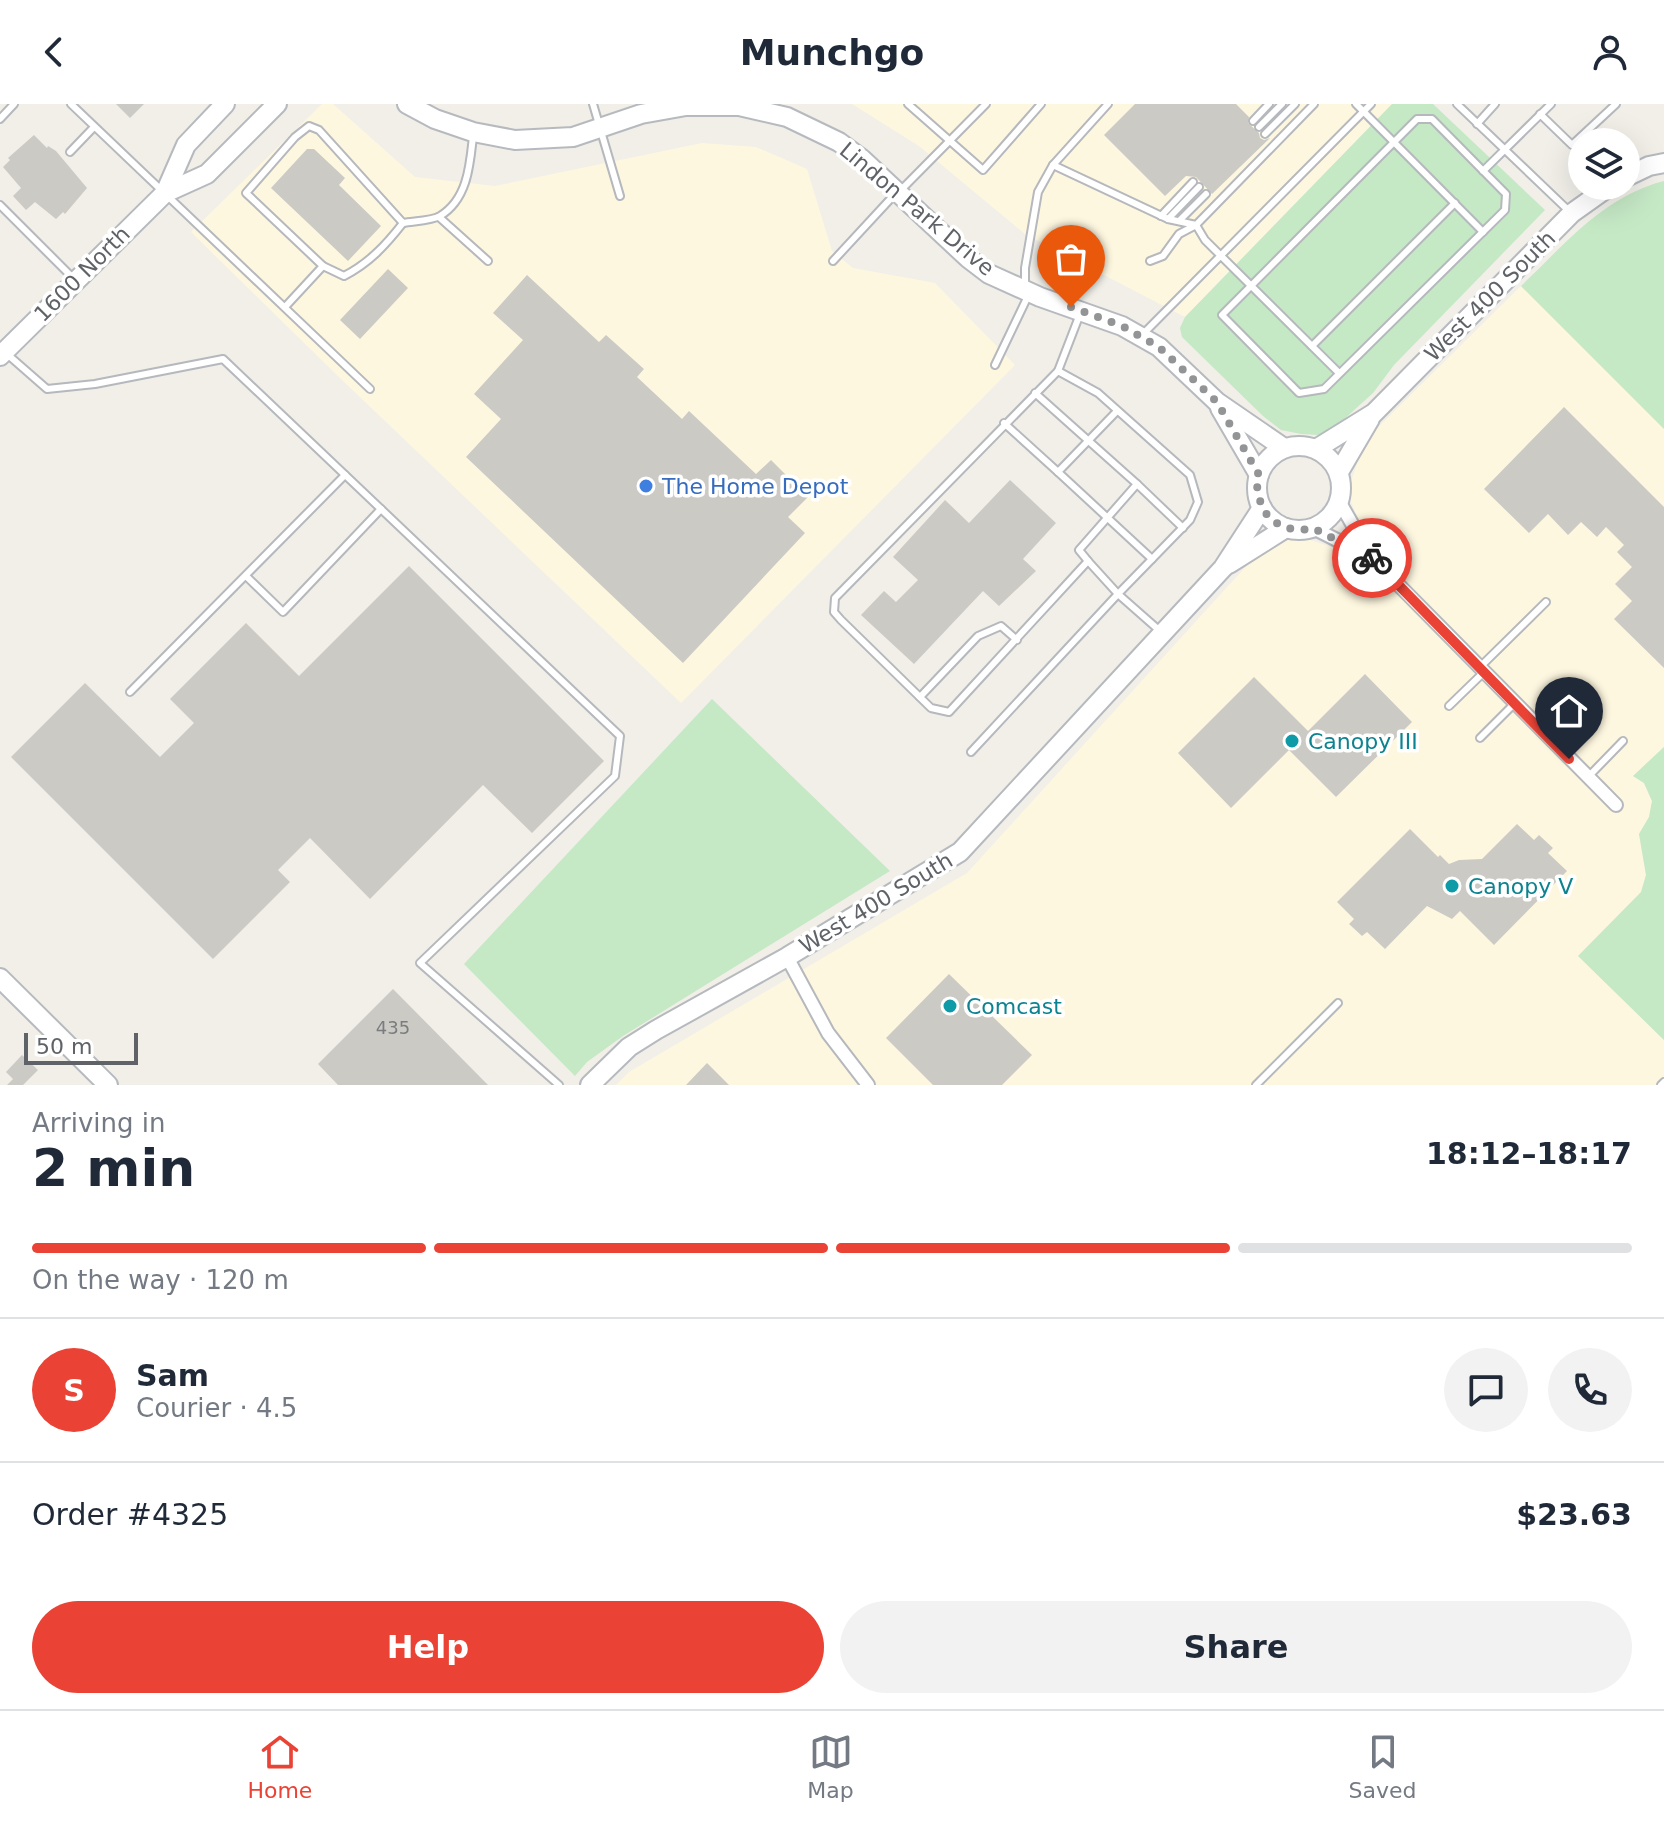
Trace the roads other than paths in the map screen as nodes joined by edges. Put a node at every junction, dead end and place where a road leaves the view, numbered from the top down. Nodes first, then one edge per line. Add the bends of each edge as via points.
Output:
1 (14, 104) edge
2 (71, 104) edge
3 (225, 104) edge
4 (277, 104) edge
5 (407, 104) edge
6 (593, 104) edge
7 (908, 104) edge
8 (1041, 104) edge
9 (1108, 104) edge
10 (1269, 104) edge
11 (1282, 104) edge
12 (1295, 104) edge
13 (1314, 104) edge
14 (1356, 104) edge
15 (1371, 104) edge
16 (1457, 104) edge
17 (1495, 104) edge
18 (1551, 104) edge
19 (1616, 104) edge
20 (982, 105) edge
21 (1364, 112) junction
22 (1540, 114) junction
23 (0, 119) edge
24 (1253, 121) dead end
25 (1477, 124) junction
26 (94, 127) junction
27 (1259, 127) dead end
28 (599, 129) junction
29 (473, 132) junction
30 (1265, 134) dead end
31 (950, 140) junction
32 (1394, 142) junction
33 (1504, 150) junction
34 (70, 152) dead end
35 (1664, 163) edge
36 (1053, 165) junction
37 (1640, 170) edge
38 (1483, 171) junction
39 (1196, 185) dead end
40 (898, 192) junction
41 (165, 193) junction
42 (1206, 194) dead end
43 (620, 196) dead end
44 (1590, 200) edge
45 (1455, 203) junction
46 (0, 205) edge
47 (1572, 213) junction
48 (439, 217) junction
49 (1164, 217) junction
50 (1179, 221) junction
51 (403, 223) junction
52 (1196, 225) junction
53 (1483, 232) junction
54 (1222, 255) junction
55 (488, 261) dead end
56 (833, 261) dead end
57 (1150, 261) dead end
58 (323, 266) junction
59 (76, 281) junction
60 (1251, 285) junction
61 (1027, 291) junction
62 (285, 307) junction
63 (1081, 311) junction
64 (1141, 337) junction
65 (1312, 346) junction
66 (2, 354) edge
67 (995, 365) dead end
68 (1058, 371) junction
69 (1339, 373) junction
70 (370, 389) dead end
71 (1035, 393) junction
72 (1217, 402) junction
73 (1117, 411) junction
74 (1374, 413) junction
75 (1004, 423) junction
76 (1089, 441) junction
77 (1284, 448) junction
78 (1316, 449) junction
79 (1058, 472) junction
80 (1339, 472) junction
81 (345, 475) junction
82 (1259, 475) junction
83 (1137, 484) junction
84 (1339, 501) junction
85 (1262, 508) junction
86 (381, 509) junction
87 (1107, 518) junction
88 (1183, 528) junction
89 (1286, 528) junction
90 (1313, 528) junction
91 (1371, 557) junction
92 (1152, 559) junction
93 (1088, 561) junction
94 (1223, 568) junction
95 (246, 576) junction
96 (1118, 594) junction
97 (1546, 602) dead end
98 (1163, 634) junction
99 (1017, 640) junction
100 (1481, 670) junction
101 (130, 692) dead end
102 (920, 697) junction
103 (1514, 704) junction
104 (1449, 706) dead end
105 (1480, 738) dead end
106 (1623, 741) dead end
107 (971, 752) dead end
108 (1588, 777) junction
109 (1616, 805) dead end
110 (787, 957) junction
111 (2, 984) edge
112 (1338, 1003) dead end
113 (108, 1085) edge
114 (559, 1085) edge
115 (590, 1085) edge
116 (868, 1085) edge
117 (1256, 1085) edge

1 - 23 lane
2 - 26 lane
3 - 41 street, 1600 North via 186,145
4 - 41 street, 1600 North via 207,174
5 - 29 street, Lindon Park Drive
6 - 28 lane
7 - 31 lane
8 - 31 lane via 983,170
9 - 36 lane
10 - 24 lane
11 - 27 lane
12 - 30 lane
13 - 52 lane
14 - 21 lane
15 - 21 lane
16 - 25 lane
17 - 25 lane
18 - 22 lane
19 - 22 lane via 1572,145
20 - 31 lane
21 - 32 lane
21 - 54 lane
22 - 33 lane
25 - 33 lane
26 - 34 lane
26 - 41 lane
28 - 29 street, Lindon Park Drive via 548,140
28 - 40 street, Lindon Park Drive via 686,106 761,110 839,142
28 - 43 lane
29 - 48 lane via 469,176 455,202
31 - 40 lane
32 - 38 lane via 1417,119 1432,119
32 - 45 lane
32 - 60 lane
33 - 38 lane
33 - 47 lane
35 - 37 street
36 - 49 lane
36 - 61 lane via 1036,201 1025,268
38 - 53 lane via 1506,194 1505,210
39 - 49 lane
40 - 56 lane
40 - 61 street, Lindon Park Drive via 968,258
41 - 59 street, 1600 North
41 - 62 lane
42 - 50 lane
44 - 47 street, West 400 South
45 - 53 lane
45 - 65 lane
46 - 59 lane
47 - 74 street, West 400 South
48 - 51 lane
48 - 55 lane
49 - 50 lane
50 - 52 lane
51 - 58 lane via 363,266 344,276
51 - 58 lane via 319,130 309,126 246,193
52 - 54 lane
52 - 57 lane via 1179,234 1163,256
53 - 69 lane
54 - 60 lane
54 - 64 lane
58 - 62 lane
59 - 66 street, 1600 North
60 - 65 lane
60 - 69 lane via 1222,315 1299,393 1324,389
61 - 63 street, Lindon Park Drive
61 - 67 lane
62 - 70 lane
63 - 64 street, Lindon Park Drive
63 - 68 lane
64 - 72 street, Lindon Park Drive via 1159,347
65 - 69 lane
66 - 81 lane via 47,389 223,359
68 - 71 lane
68 - 73 lane via 1098,393
71 - 75 lane
71 - 76 lane
72 - 77 street, Lindon Park Drive
72 - 82 street, Lindon Park Drive
73 - 76 lane
73 - 88 lane via 1190,475 1198,502
74 - 78 street, West 400 South
74 - 80 street, West 400 South
75 - 79 lane
75 - 102 lane via 835,598 834,612
76 - 79 lane
76 - 83 lane
77 - 78 street
77 - 82 street via 1271,456
78 - 80 street
79 - 87 lane
80 - 84 street
81 - 86 lane
81 - 95 lane
82 - 85 street
83 - 87 lane
83 - 88 lane
84 - 90 street via 1326,521
84 - 91 street
85 - 89 street
85 - 94 street, West 400 South
86 - 95 lane via 283,612
86 - 114 lane via 620,736 615,776 420,963
87 - 92 lane
87 - 93 lane via 1079,550
88 - 92 lane
89 - 90 street
89 - 94 street, West 400 South
90 - 91 street
91 - 100 street
92 - 96 lane
93 - 96 lane
93 - 99 lane
94 - 98 street, West 400 South
95 - 101 lane
96 - 98 lane
96 - 107 lane
97 - 100 lane
98 - 110 street, West 400 South via 960,852
99 - 102 lane via 1001,626 978,636
99 - 102 lane via 949,712 931,708
100 - 103 street
100 - 104 lane
103 - 105 lane
103 - 108 street
106 - 108 lane
108 - 109 street
110 - 115 street, West 400 South via 629,1047
110 - 116 street via 828,1033
111 - 113 street
112 - 117 lane

